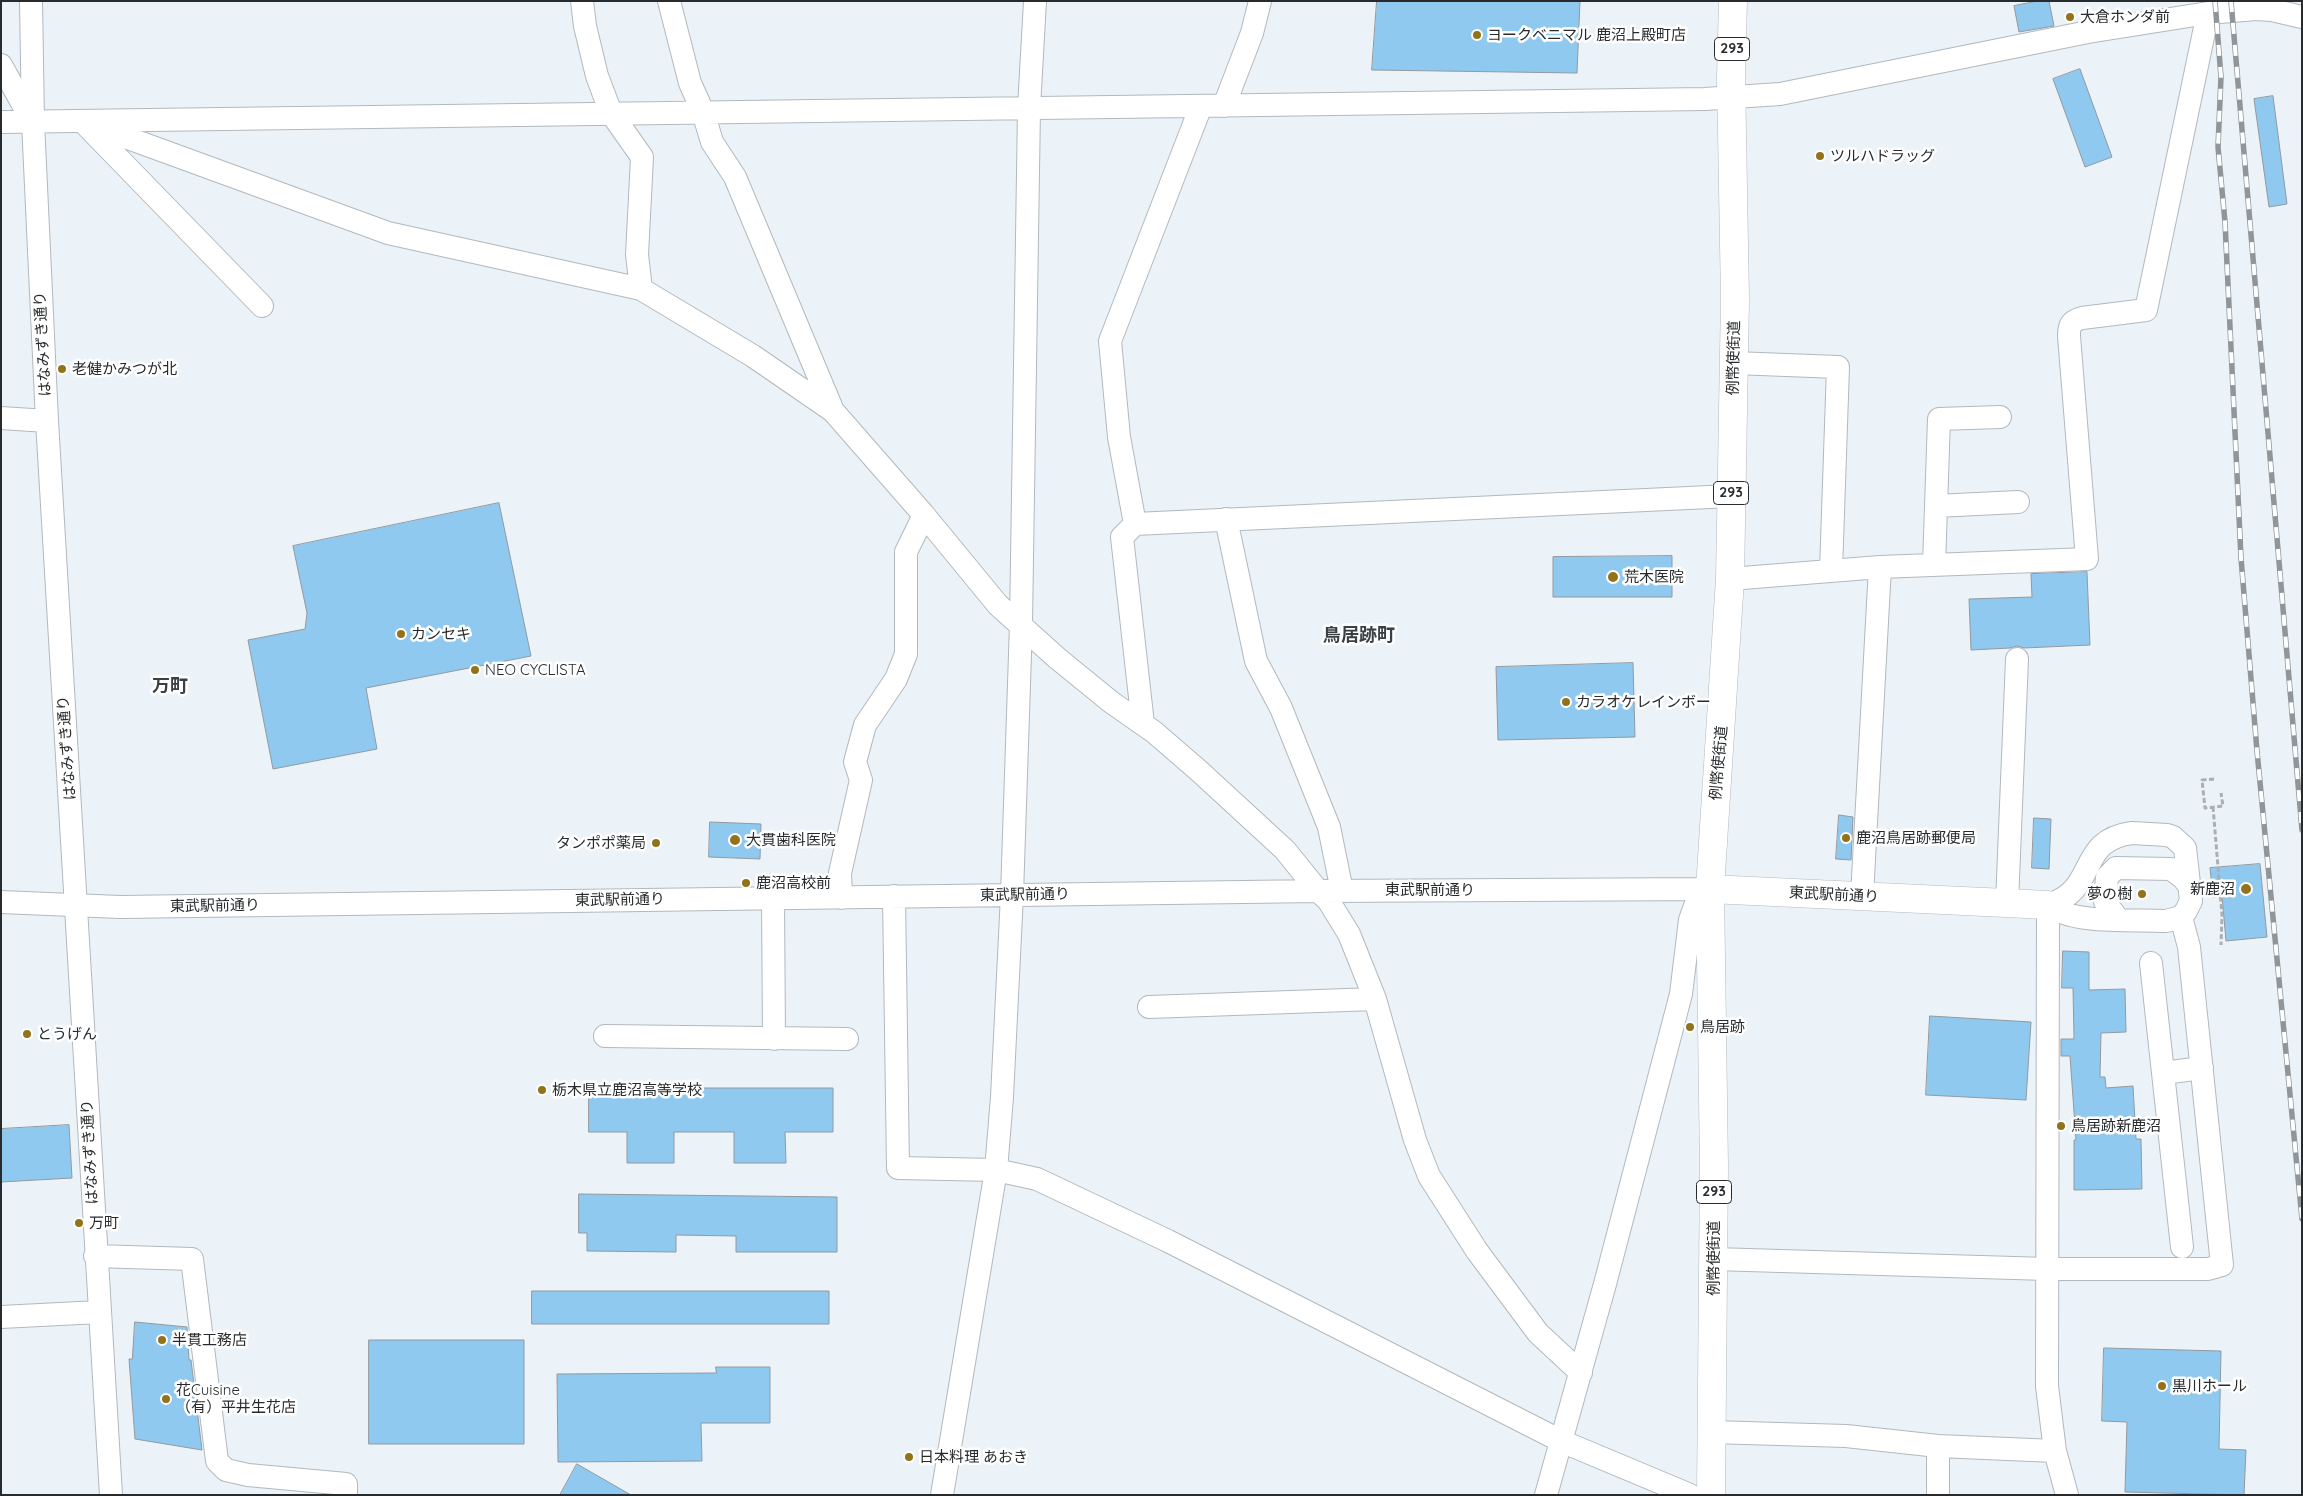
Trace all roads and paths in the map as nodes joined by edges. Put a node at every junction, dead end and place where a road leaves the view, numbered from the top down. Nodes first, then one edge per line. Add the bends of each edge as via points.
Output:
1 (31, 1) edge
2 (582, 1) edge
3 (669, 1) edge
4 (1035, 1) edge
5 (1260, 1) edge
6 (1733, 1) edge
7 (2208, 14) junction
8 (2302, 17) edge
9 (1, 66) edge
10 (1732, 97) junction
11 (1201, 106) junction
12 (1224, 106) junction
13 (1029, 108) junction
14 (703, 112) junction
15 (611, 113) junction
16 (82, 121) junction
17 (1, 122) edge
18 (32, 122) junction
19 (641, 289) junction
20 (262, 306) dead end
21 (1734, 363) junction
22 (833, 411) junction
23 (2000, 417) dead end
24 (1, 418) edge
25 (47, 421) junction
26 (1732, 496) junction
27 (2018, 502) dead end
28 (1936, 506) junction
29 (924, 515) junction
30 (1226, 519) junction
31 (1135, 524) junction
32 (1934, 566) junction
33 (1880, 567) junction
34 (1831, 571) junction
35 (1730, 579) junction
36 (1021, 624) junction
37 (2017, 659) dead end
38 (1143, 724) junction
39 (2214, 779) dead end
40 (2222, 793) dead end
41 (2213, 808) junction
42 (2081, 882) junction
43 (2190, 888) junction
44 (1710, 889) junction
45 (1318, 891) junction
46 (1342, 891) junction
47 (1012, 895) junction
48 (894, 896) junction
49 (1862, 896) junction
50 (773, 898) junction
51 (841, 898) junction
52 (1, 902) edge
53 (2007, 903) junction
54 (2048, 905) junction
55 (78, 906) junction
56 (2110, 918) junction
57 (2181, 918) junction
58 (2221, 945) dead end
59 (2151, 963) dead end
60 (1375, 999) junction
61 (1149, 1008) dead end
62 (605, 1036) dead end
63 (774, 1038) junction
64 (847, 1039) dead end
65 (2202, 1068) junction
66 (2163, 1073) junction
67 (996, 1170) junction
68 (2182, 1247) dead end
69 (95, 1256) junction
70 (1714, 1259) junction
71 (2047, 1269) junction
72 (99, 1312) junction
73 (1, 1317) edge
74 (1581, 1372) junction
75 (1712, 1432) junction
76 (1561, 1441) junction
77 (1938, 1446) junction
78 (2055, 1450) junction
79 (346, 1489) edge
80 (111, 1495) edge
81 (942, 1495) edge
82 (1546, 1495) edge
83 (1690, 1495) edge
84 (1711, 1495) edge
85 (1938, 1495) edge
86 (2067, 1495) edge

1 - 18 street, はなみずき通り
2 - 15 street via 597,76
3 - 14 street via 690,83
4 - 13 street
5 - 12 street
6 - 10 main road, 例幣使街道 / 293
7 - 8 street via 2256,9
7 - 10 street via 2088,32 1780,94
7 - 32 street via 2146,310 2082,318 2070,324 2086,559
9 - 18 street
10 - 12 street
10 - 21 main road, 例幣使街道 / 293
11 - 12 street
11 - 13 street
11 - 31 street via 1110,341 1119,437
13 - 14 street
13 - 36 street
14 - 15 street
14 - 22 street via 712,142 735,177
15 - 16 street
15 - 19 street via 642,157 637,256
16 - 18 street
16 - 19 street via 388,233
16 - 20 street
17 - 18 street
18 - 25 street, はなみずき通り
19 - 22 street via 753,356
21 - 26 main road, 例幣使街道 / 293
21 - 34 street via 1838,367
22 - 29 street
23 - 28 street via 1939,419
24 - 25 street
25 - 55 street, はなみずき通り
26 - 30 street
26 - 35 main road, 例幣使街道 / 293
27 - 28 street
28 - 32 street
29 - 36 street via 998,604
29 - 51 street via 906,552 906,654 896,679 865,724 855,762 861,780 840,873
30 - 31 street
30 - 46 street via 1256,660 1281,708 1329,827
31 - 38 street via 1122,537
32 - 33 street
33 - 34 street
33 - 49 street
34 - 35 street
35 - 44 main road, 例幣使街道 / 293
36 - 38 street via 1110,702
36 - 47 street
37 - 53 street
38 - 45 street via 1285,850
39 - 41 path via 2202,780 2205,808
40 - 41 path via 2223,806
41 - 58 path via 2222,915
42 - 43 street via 2103,842 2132,833 2167,834 2185,848
42 - 54 street via 2060,900
42 - 56 street via 2088,900
43 - 56 street via 2171,869 2116,868 2107,877 2106,902
43 - 57 street via 2191,901
44 - 46 street, 東武駅前通り
44 - 49 main road, 東武駅前通り
44 - 70 main road, 例幣使街道 / 293
44 - 74 street via 1695,906 1690,920 1682,994
45 - 46 street, 東武駅前通り
45 - 47 street, 東武駅前通り
45 - 60 street via 1342,919
47 - 48 street, 東武駅前通り
47 - 67 street
48 - 51 street, 東武駅前通り
48 - 67 street via 898,1168
49 - 53 main road, 東武駅前通り
50 - 51 street, 東武駅前通り
50 - 55 street, 東武駅前通り
50 - 63 street
52 - 55 street, 東武駅前通り
53 - 54 main road, 東武駅前通り
54 - 56 street via 2057,912
54 - 71 street
55 - 69 street, はなみずき通り
56 - 57 street via 2166,921
57 - 65 street via 2189,947
59 - 66 street
60 - 61 street
60 - 74 street via 1415,1140 1429,1176 1477,1251 1538,1333
62 - 63 street
63 - 64 street
65 - 66 street
65 - 71 street via 2222,1266 2208,1270
66 - 68 street
67 - 76 street via 1036,1179 1168,1241
67 - 81 street
69 - 72 street, はなみずき通り
69 - 79 street via 192,1259 218,1460 226,1470
70 - 71 street
70 - 75 main road, 例幣使街道 / 293
71 - 78 street via 2047,1386
72 - 73 street
72 - 80 street, はなみずき通り
74 - 76 street
75 - 77 street via 1846,1436
75 - 84 main road, 例幣使街道 / 293
76 - 82 street
76 - 83 street
77 - 78 street
77 - 85 street
78 - 86 street

